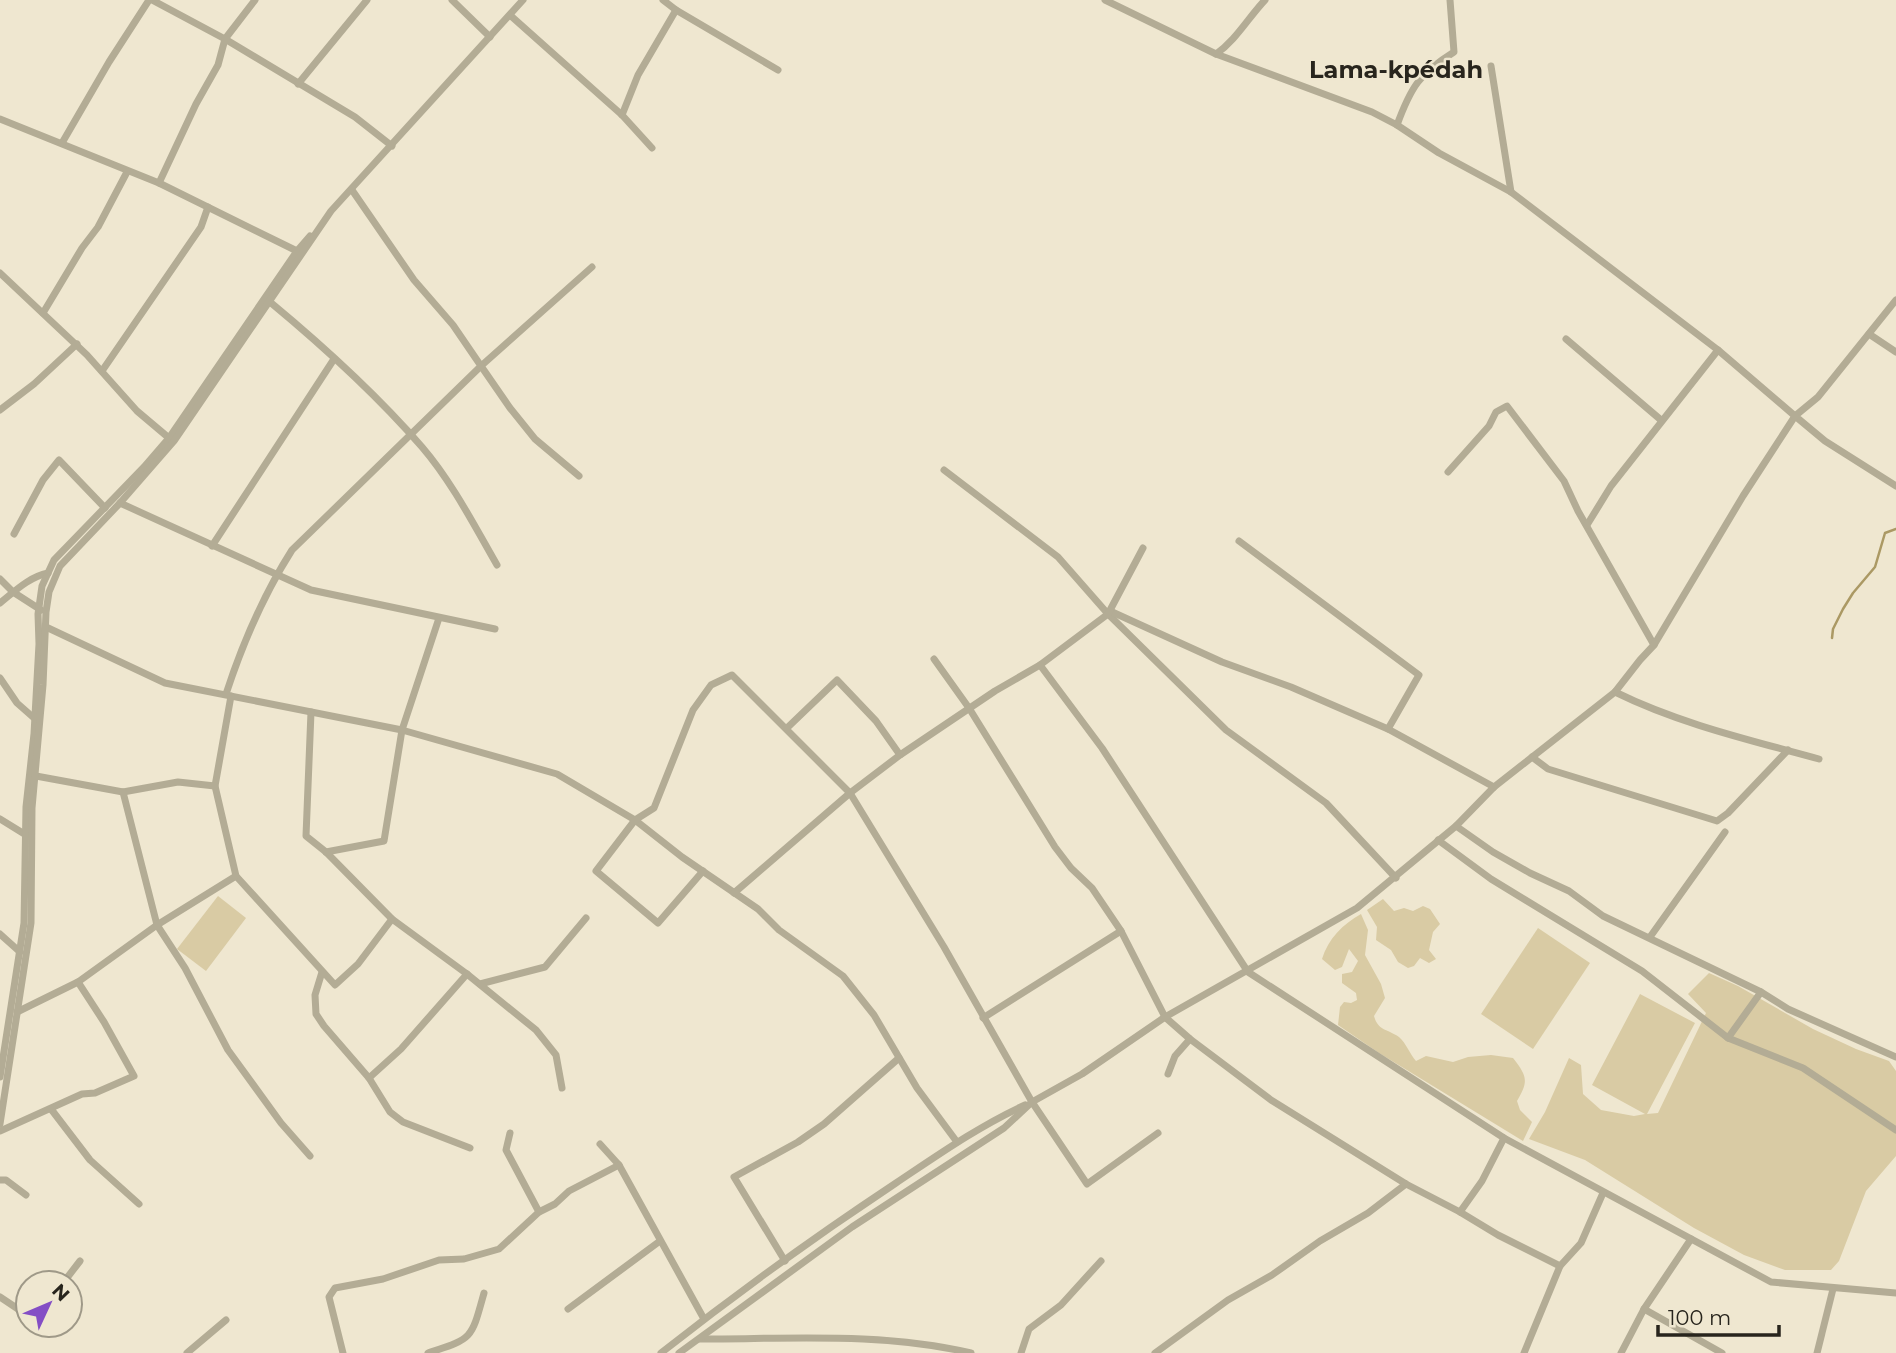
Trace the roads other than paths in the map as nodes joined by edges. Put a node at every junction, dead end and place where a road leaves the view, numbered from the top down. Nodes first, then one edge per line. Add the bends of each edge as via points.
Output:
1 (151, 0) edge
2 (255, 0) edge
3 (367, 0) edge
4 (452, 0) edge
5 (523, 0) edge
6 (663, 0) edge
7 (1105, 0) edge
8 (1265, 0) edge
9 (1450, 0) edge
10 (676, 10) junction
11 (510, 15) junction
12 (490, 37) junction
13 (225, 39) junction
14 (1216, 54) junction
15 (1491, 66) dead end
16 (778, 70) dead end
17 (298, 84) junction
18 (622, 116) junction
19 (0, 119) edge
20 (1397, 125) junction
21 (62, 144) junction
22 (391, 146) junction
23 (652, 148) dead end
24 (127, 172) junction
25 (159, 183) junction
26 (352, 190) junction
27 (1511, 192) junction
28 (208, 207) junction
29 (331, 211) junction
30 (297, 251) junction
31 (592, 267) dead end
32 (0, 272) edge
33 (1896, 300) edge
34 (270, 302) junction
35 (43, 313) junction
36 (1869, 334) junction
37 (1566, 339) dead end
38 (77, 344) junction
39 (1718, 350) junction
40 (1896, 352) edge
41 (334, 359) junction
42 (481, 366) junction
43 (102, 371) junction
44 (0, 410) edge
45 (1795, 416) junction
46 (1661, 420) junction
47 (410, 435) junction
48 (169, 438) junction
49 (944, 470) dead end
50 (1448, 472) dead end
51 (579, 476) dead end
52 (1896, 485) edge
53 (120, 503) junction
54 (106, 508) junction
55 (1587, 525) junction
56 (13, 534) dead end
57 (1239, 541) dead end
58 (212, 545) junction
59 (1143, 548) dead end
60 (497, 565) dead end
61 (48, 573) junction
62 (276, 575) junction
63 (0, 579) edge
64 (13, 592) junction
65 (0, 603) edge
66 (42, 611) junction
67 (1109, 612) junction
68 (439, 618) junction
69 (46, 627) junction
70 (495, 629) dead end
71 (1654, 645) junction
72 (934, 659) dead end
73 (1041, 664) junction
74 (0, 678) edge
75 (1615, 692) junction
76 (229, 695) junction
77 (969, 708) junction
78 (311, 712) junction
79 (34, 718) junction
80 (786, 727) junction
81 (1388, 729) junction
82 (402, 730) junction
83 (1787, 750) junction
84 (900, 755) junction
85 (1532, 757) junction
86 (1819, 759) dead end
87 (36, 776) junction
88 (215, 786) junction
89 (1494, 787) junction
90 (123, 792) junction
91 (850, 793) junction
92 (0, 819) edge
93 (635, 820) junction
94 (1456, 826) junction
95 (1725, 832) dead end
96 (26, 835) junction
97 (1438, 841) junction
98 (326, 852) junction
99 (703, 871) junction
100 (236, 876) junction
101 (1396, 878) junction
102 (734, 892) junction
103 (586, 918) dead end
104 (392, 919) junction
105 (157, 925) junction
106 (1121, 931) junction
107 (0, 934) edge
108 (1650, 937) junction
109 (20, 952) junction
110 (322, 972) junction
111 (1248, 972) junction
112 (467, 974) junction
113 (78, 982) junction
114 (480, 984) junction
115 (1761, 992) junction
116 (18, 1012) junction
117 (1165, 1017) junction
118 (983, 1018) junction
119 (4, 1024) edge
120 (1728, 1038) junction
121 (1190, 1039) junction
122 (1896, 1057) edge
123 (899, 1058) junction
124 (1168, 1074) dead end
125 (0, 1077) edge
126 (369, 1078) junction
127 (562, 1088) dead end
128 (1032, 1102) junction
129 (51, 1109) junction
130 (0, 1125) edge
131 (1896, 1130) edge
132 (0, 1131) edge
133 (510, 1133) dead end
134 (1158, 1133) dead end
135 (1504, 1138) junction
136 (957, 1142) junction
137 (600, 1144) dead end
138 (470, 1148) dead end
139 (310, 1156) dead end
140 (619, 1165) junction
141 (0, 1180) edge
142 (1406, 1184) junction
143 (1603, 1193) junction
144 (26, 1195) dead end
145 (139, 1204) dead end
146 (539, 1212) junction
147 (1460, 1212) junction
148 (1691, 1240) junction
149 (660, 1241) junction
150 (80, 1261) dead end
151 (785, 1261) junction
152 (1101, 1261) dead end
153 (1560, 1266) junction
154 (74, 1269) edge
155 (1833, 1289) junction
156 (484, 1293) dead end
157 (1896, 1293) edge
158 (568, 1309) dead end
159 (1644, 1309) junction
160 (704, 1319) junction
161 (226, 1320) dead end
162 (699, 1339) junction
163 (906, 1343) junction
164 (187, 1353) edge
165 (343, 1353) edge
166 (428, 1353) edge
167 (661, 1353) edge
168 (679, 1353) edge
169 (904, 1353) edge
170 (971, 1353) edge
171 (1021, 1353) edge
172 (1155, 1353) edge
173 (1524, 1353) edge
174 (1621, 1353) edge
175 (1722, 1353) edge
176 (1817, 1353) edge

1 - 13 street
1 - 21 street
2 - 13 street
3 - 17 street
4 - 12 street
5 - 11 street
6 - 10 street
7 - 14 street
8 - 14 street via 1231,44
9 - 20 street via 1454,52 1412,88
10 - 16 street
10 - 18 street via 638,75
11 - 12 street
11 - 18 street
12 - 22 street
13 - 17 street
13 - 25 street via 218,65
14 - 20 street
15 - 27 street
17 - 22 street via 355,117
18 - 23 street
19 - 21 street
20 - 27 street
21 - 24 street
22 - 26 street
24 - 25 street
24 - 35 street via 99,227
25 - 28 street
26 - 29 street
26 - 42 street
27 - 39 street
28 - 30 street
28 - 43 street via 201,227
29 - 30 street
29 - 34 street
30 - 48 street
31 - 42 street
32 - 35 street
33 - 36 street
34 - 41 street
34 - 53 street via 174,441
35 - 38 street
36 - 40 street
36 - 45 street via 1818,397
37 - 46 street
38 - 43 street
38 - 44 street
39 - 45 street
39 - 46 street
41 - 47 street
41 - 58 street
42 - 47 street
42 - 51 street via 535,439
43 - 48 street via 137,411
45 - 52 street via 1825,441
45 - 71 street
46 - 55 street
47 - 60 street via 441,471
47 - 62 street via 292,550
48 - 54 street
49 - 67 street via 1058,557
50 - 55 street via 1496,412 1507,406 1564,481
53 - 58 street
53 - 66 street via 60,566
54 - 56 street via 59,460
54 - 61 street via 54,560
55 - 71 street
57 - 81 street via 1419,675
58 - 62 street
59 - 67 street
61 - 64 street
61 - 66 street via 42,586
62 - 68 street via 311,590
62 - 76 street via 240,651
63 - 64 street
64 - 65 street
64 - 66 street
66 - 69 street
66 - 79 street
67 - 73 street
67 - 81 street
67 - 101 street via 1226,730 1326,803
68 - 70 street
68 - 82 street
69 - 76 street via 165,682
69 - 87 street
71 - 75 street
72 - 77 street
73 - 77 street
73 - 111 street via 1102,748
74 - 79 street
75 - 83 street via 1647,708
75 - 85 street
76 - 78 street
76 - 88 street
77 - 84 street
77 - 106 street via 1055,847 1092,888
78 - 82 street
78 - 98 street via 306,836
79 - 96 street
80 - 84 street via 837,680
80 - 91 street
80 - 93 street via 733,675 711,685 693,710 654,808
81 - 89 street
82 - 93 street via 556,774
82 - 98 street via 384,841
83 - 85 street via 1717,821 1548,769
83 - 86 street
84 - 91 street
85 - 89 street
87 - 90 street
87 - 116 street via 30,923
88 - 90 street via 178,782
88 - 100 street
89 - 94 street
90 - 105 street
91 - 102 street
91 - 118 street
92 - 96 street
93 - 99 street
93 - 99 street via 596,871 658,923
94 - 97 street
94 - 108 street via 1569,891 1603,916
95 - 108 street
96 - 109 street
97 - 101 street
97 - 120 street via 1642,971
98 - 104 street
99 - 102 street
100 - 105 street
100 - 110 street
101 - 111 street via 1357,908
102 - 123 street via 843,976 874,1015
103 - 114 street via 545,967
104 - 110 street via 358,964 335,985
104 - 112 street
105 - 113 street
105 - 139 street via 228,1050
106 - 117 street
106 - 118 street
107 - 109 street
108 - 115 street
109 - 119 street
110 - 126 street via 315,995 316,1014
111 - 117 street
111 - 135 street
112 - 114 street
112 - 126 street
113 - 116 street
113 - 129 street via 134,1076
114 - 127 street via 536,1030 556,1055
115 - 120 street
115 - 122 street via 1788,1009
116 - 130 street
117 - 121 street
117 - 128 street
118 - 128 street
119 - 125 street
120 - 131 street via 1803,1068
121 - 124 street via 1175,1056
121 - 142 street via 1271,1100
123 - 136 street
123 - 151 street via 824,1124 734,1177
126 - 138 street via 390,1112 403,1122
128 - 134 street via 1087,1184
128 - 136 street
128 - 162 street via 1004,1128 852,1227
129 - 132 street
129 - 145 street via 90,1160
133 - 146 street via 506,1150
135 - 143 street
135 - 147 street
136 - 151 street
137 - 140 street
140 - 146 street
140 - 149 street
141 - 144 street
142 - 147 street
142 - 172 street
143 - 148 street
143 - 153 street via 1585,1237
146 - 165 street via 499,1249 335,1288 329,1297
147 - 153 street
148 - 155 street via 1771,1282
148 - 159 street
149 - 158 street
149 - 160 street
150 - 154 street
151 - 160 street
152 - 171 street via 1061,1306 1029,1329
153 - 173 street
155 - 157 street
155 - 176 street
156 - 166 street via 469,1337
159 - 174 street
159 - 175 street
160 - 167 street
161 - 164 street
162 - 163 street via 778,1336
162 - 168 street
163 - 169 street
163 - 170 street

